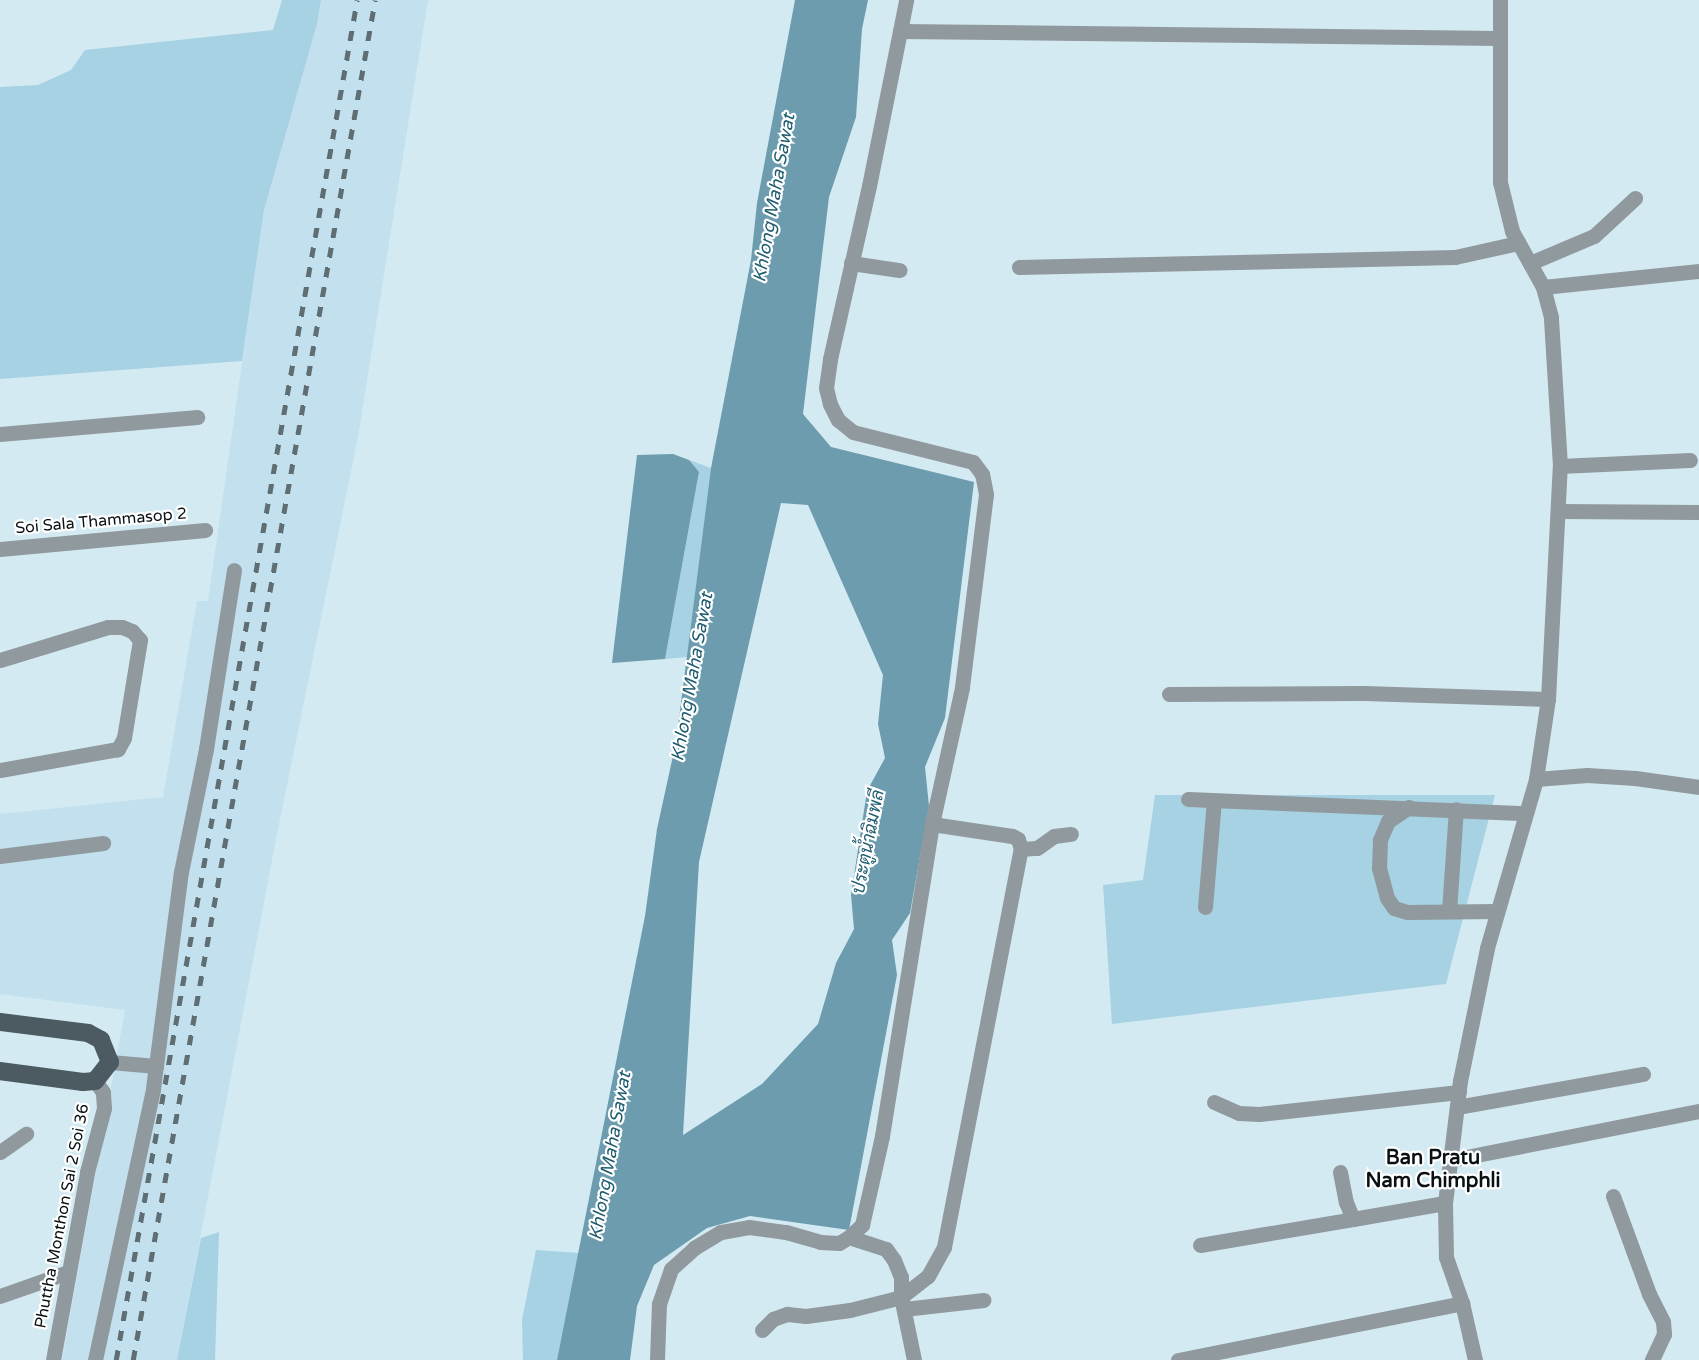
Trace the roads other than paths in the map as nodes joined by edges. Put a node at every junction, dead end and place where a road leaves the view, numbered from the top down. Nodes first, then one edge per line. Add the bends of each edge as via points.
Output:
1 (906, 0) edge
2 (1500, 0) edge
3 (900, 31) junction
4 (1499, 38) junction
5 (1635, 198) dead end
6 (1518, 243) junction
7 (851, 263) junction
8 (1530, 263) junction
9 (1019, 267) dead end
10 (899, 270) dead end
11 (1699, 272) edge
12 (1543, 287) junction
13 (197, 417) dead end
14 (0, 434) edge
15 (1690, 460) dead end
16 (1560, 466) junction
17 (1559, 511) junction
18 (1699, 512) edge
19 (206, 530) dead end
20 (0, 549) edge
21 (234, 570) dead end
22 (0, 660) edge
23 (1169, 694) dead end
24 (1548, 699) junction
25 (1, 768) edge
26 (1536, 779) junction
27 (1699, 787) edge
28 (1188, 799) dead end
29 (1214, 800) junction
30 (1409, 807) junction
31 (1456, 809) junction
32 (1526, 813) junction
33 (932, 824) junction
34 (1071, 834) dead end
35 (103, 843) dead end
36 (1021, 849) junction
37 (0, 856) edge
38 (1205, 907) dead end
39 (1449, 911) junction
40 (1497, 911) junction
41 (0, 1022) edge
42 (110, 1062) junction
43 (156, 1065) junction
44 (0, 1071) edge
45 (1643, 1074) dead end
46 (95, 1081) junction
47 (1458, 1100) junction
48 (1214, 1102) dead end
49 (1699, 1111) edge
50 (26, 1134) dead end
51 (0, 1152) edge
52 (1451, 1160) junction
53 (1340, 1172) dead end
54 (1613, 1196) dead end
55 (1445, 1203) junction
56 (1353, 1219) junction
57 (849, 1237) junction
58 (1200, 1245) dead end
59 (68, 1272) junction
60 (0, 1296) edge
61 (983, 1300) dead end
62 (903, 1303) junction
63 (1462, 1303) junction
64 (762, 1330) dead end
65 (53, 1360) edge
66 (95, 1360) edge
67 (657, 1360) edge
68 (914, 1360) edge
69 (1178, 1360) edge
70 (1475, 1360) edge
71 (1652, 1360) edge

1 - 3 street
2 - 4 street
3 - 4 street
3 - 7 street
4 - 6 street via 1500,182 1504,209
5 - 8 street via 1594,236
6 - 8 street
6 - 9 street via 1455,257
7 - 10 street
7 - 33 street via 826,388 838,420 853,432 874,439 973,462 982,474 986,494 962,687
8 - 12 street
11 - 12 street
12 - 16 street via 1551,318
13 - 14 street
15 - 16 street
16 - 17 street
17 - 18 street
17 - 24 street
19 - 20 street, Soi Sala Thammasop 2
21 - 43 street via 206,749 181,872
22 - 25 street via 108,627 122,627 140,640 124,738 118,749
23 - 24 street via 1364,693
24 - 26 street
26 - 27 street via 1587,775
26 - 32 street
28 - 29 street
29 - 30 street
29 - 38 street
30 - 31 street
30 - 39 street via 1388,821 1380,840 1378,868 1387,898 1394,908 1407,912
31 - 32 street
31 - 39 street
32 - 40 street
33 - 36 street via 1012,836 1018,839
33 - 57 street via 882,1136 862,1225
34 - 36 street via 1054,836 1037,848
35 - 37 street
36 - 62 street via 944,1247 928,1276
39 - 40 street
40 - 47 street
41 - 42 main road via 88,1033 101,1040
42 - 43 street
42 - 46 main road
43 - 66 street
44 - 46 main road
45 - 47 street
46 - 59 street, Phuttha Monthon Sai 2 Soi 36 via 103,1092 104,1108
47 - 48 street via 1259,1114 1239,1113
47 - 52 street
49 - 52 street
50 - 51 street
52 - 55 street
53 - 56 street
54 - 71 street via 1663,1322 1664,1334
55 - 56 street
55 - 63 street via 1446,1257
56 - 58 street
57 - 62 street via 886,1249 901,1277
57 - 67 street via 839,1242 820,1242 749,1227 721,1232 694,1248 671,1269 659,1304
59 - 60 street
59 - 65 street, Phuttha Monthon Sai 2 Soi 36
61 - 62 street
62 - 64 street via 806,1316 787,1314 773,1319
62 - 68 street
63 - 69 street
63 - 70 street

